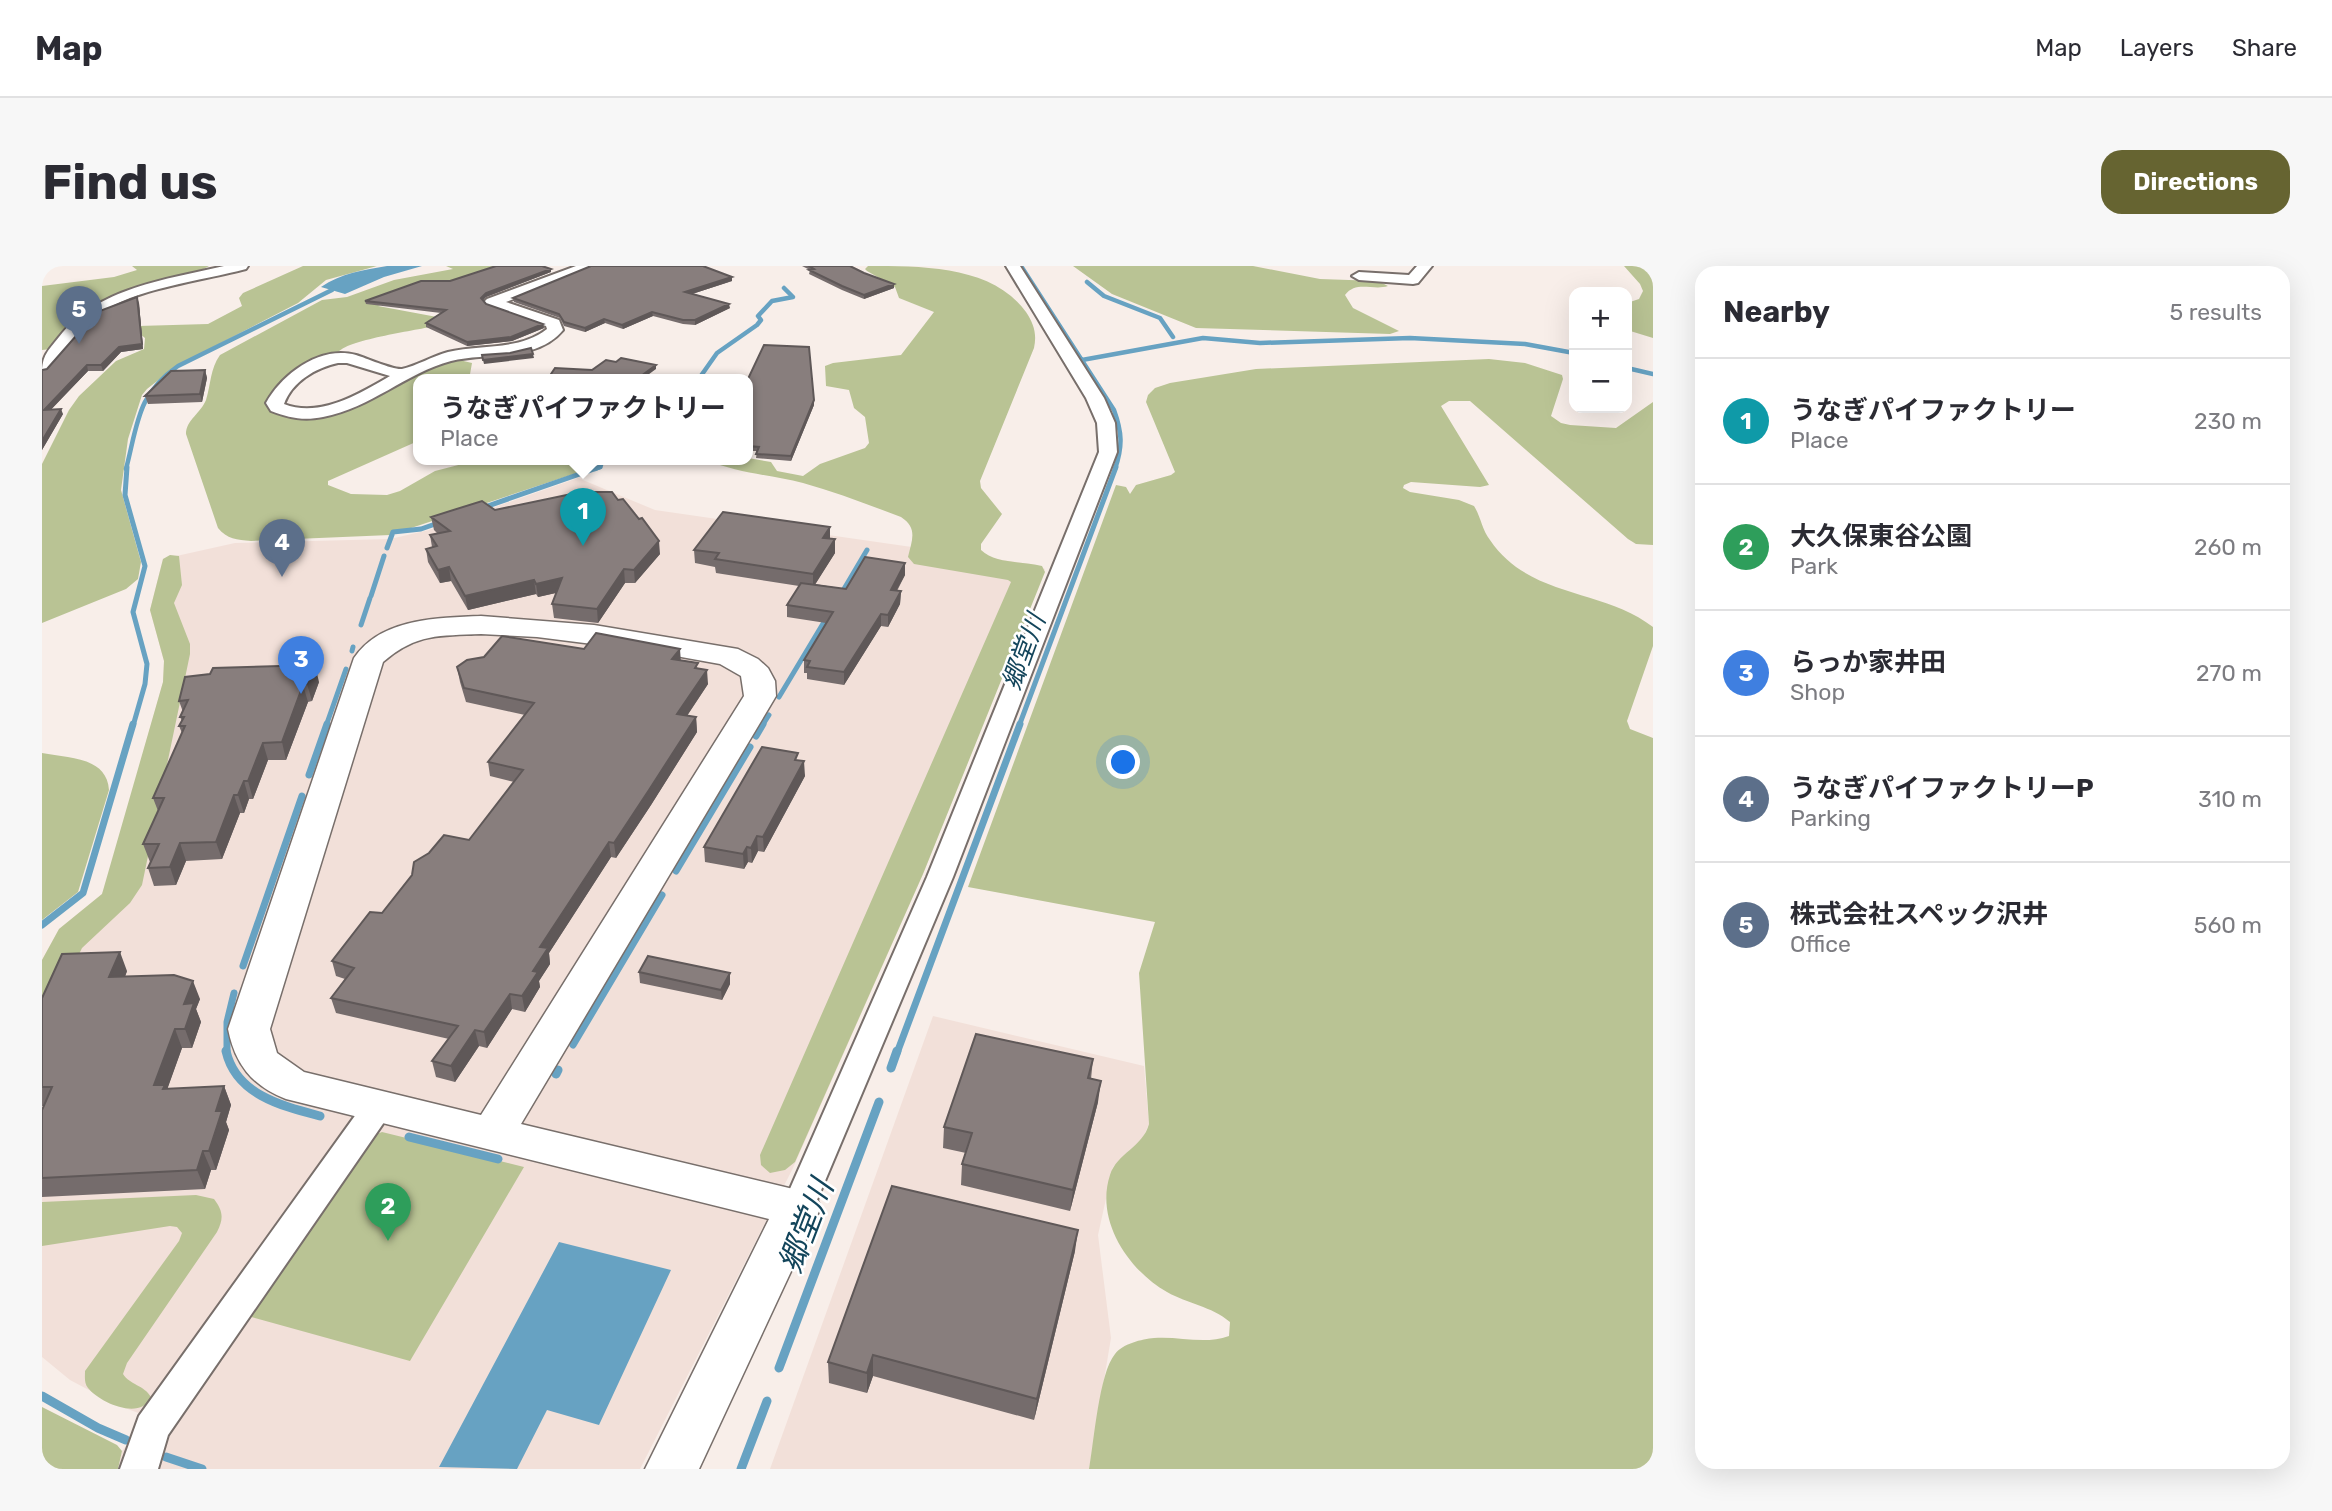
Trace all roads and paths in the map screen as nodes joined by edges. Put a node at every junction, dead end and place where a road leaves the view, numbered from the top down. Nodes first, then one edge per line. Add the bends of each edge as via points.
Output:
1 (241, 266) edge
2 (590, 266) edge
3 (1013, 266) edge
4 (1425, 266) edge
5 (1359, 276) dead end
6 (42, 369) edge
7 (402, 375) junction
8 (378, 1107) junction
9 (492, 1134) junction
10 (798, 1208) junction
11 (139, 1469) edge
12 (672, 1469) edge

1 - 6 street via 97,308
2 - 7 street via 492,302 553,323 555,330 539,342 454,356
3 - 10 street via 1095,398 1107,423 1108,452 940,877
4 - 5 street via 1413,280
7 - 7 street via 366,397 335,408 290,412 275,403 298,375 339,358
8 - 9 street
8 - 9 street via 292,1085 273,1075 260,1062 249,1029 374,649 415,629 508,626 579,632 741,661 759,677 760,696
8 - 11 street via 152,1428
9 - 10 street
10 - 12 street

